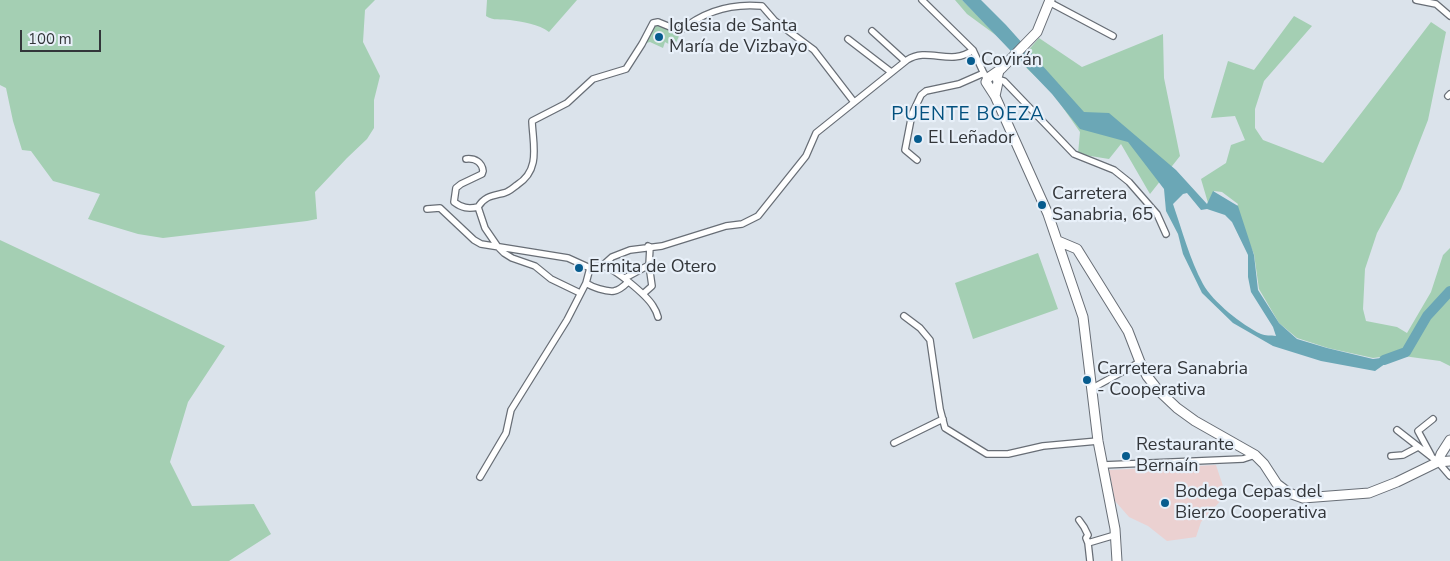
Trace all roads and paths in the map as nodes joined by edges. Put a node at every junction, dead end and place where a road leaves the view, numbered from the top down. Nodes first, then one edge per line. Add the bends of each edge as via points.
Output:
1 (922, 0) edge
2 (1416, 0) edge
3 (1050, 1) edge
4 (1450, 16) edge
5 (872, 31) dead end
6 (1113, 36) dead end
7 (848, 40) dead end
8 (973, 50) junction
9 (905, 61) junction
10 (891, 72) junction
11 (995, 79) junction
12 (854, 102) junction
13 (466, 159) dead end
14 (917, 160) dead end
15 (478, 207) junction
16 (427, 209) dead end
17 (1166, 234) dead end
18 (1066, 244) junction
19 (498, 247) junction
20 (648, 247) junction
21 (649, 265) junction
22 (602, 266) junction
23 (590, 268) junction
24 (628, 281) junction
25 (586, 283) junction
26 (580, 293) junction
27 (643, 294) junction
28 (904, 316) dead end
29 (658, 317) dead end
30 (1140, 362) junction
31 (1091, 385) junction
32 (943, 419) junction
33 (1433, 419) dead end
34 (1397, 430) dead end
35 (1450, 440) edge
36 (1098, 441) junction
37 (894, 443) dead end
38 (1418, 447) junction
39 (1255, 455) junction
40 (1391, 456) dead end
41 (1433, 461) junction
42 (1450, 461) edge
43 (1103, 465) junction
44 (1450, 476) edge
45 (480, 477) dead end
46 (1079, 520) dead end
47 (1115, 535) junction
48 (1088, 543) junction
49 (1090, 561) edge
50 (1117, 561) edge

1 - 8 street
2 - 4 street via 1436,4
3 - 6 street
3 - 11 street via 1037,32
5 - 9 street
7 - 10 street
8 - 9 street via 961,57 924,54
8 - 11 street
9 - 10 street
10 - 12 street
11 - 14 street via 926,91 922,95 912,114 905,150
11 - 17 street via 1074,154 1123,176 1157,214
11 - 18 street via 995,96 1048,214
12 - 15 street via 814,50 775,21 762,6 745,4 713,11 680,31 653,23 626,69 593,79 567,104 532,121 534,160 531,172 506,193 485,198
12 - 20 street via 816,133 806,156 758,216 742,224
13 - 15 street via 479,162 483,171 456,188 454,202 469,209
15 - 19 street via 485,228
16 - 19 street via 440,208 474,240
18 - 30 street via 1077,249 1128,331
18 - 31 street via 1083,318
19 - 23 street via 568,258
19 - 26 street via 512,258 535,266 551,279
20 - 21 street
20 - 22 street via 619,253
21 - 24 street
21 - 27 street via 652,286
22 - 23 street
22 - 24 street
23 - 25 street
24 - 25 street via 615,291
24 - 27 street
25 - 26 street
26 - 45 street via 511,410 506,433
27 - 29 street
28 - 32 street via 930,340
30 - 31 street
30 - 39 street via 1152,382 1177,408
31 - 36 street
32 - 36 street via 945,428 987,454
32 - 37 street
33 - 41 street via 1418,431
34 - 38 street
35 - 41 street
36 - 43 street
38 - 40 street via 1403,455
38 - 41 street
39 - 41 street via 1283,490 1303,498 1369,493
39 - 43 street via 1244,459
41 - 42 street
41 - 44 street
43 - 47 street
46 - 48 street via 1088,535
47 - 48 street
47 - 50 street
48 - 49 street

